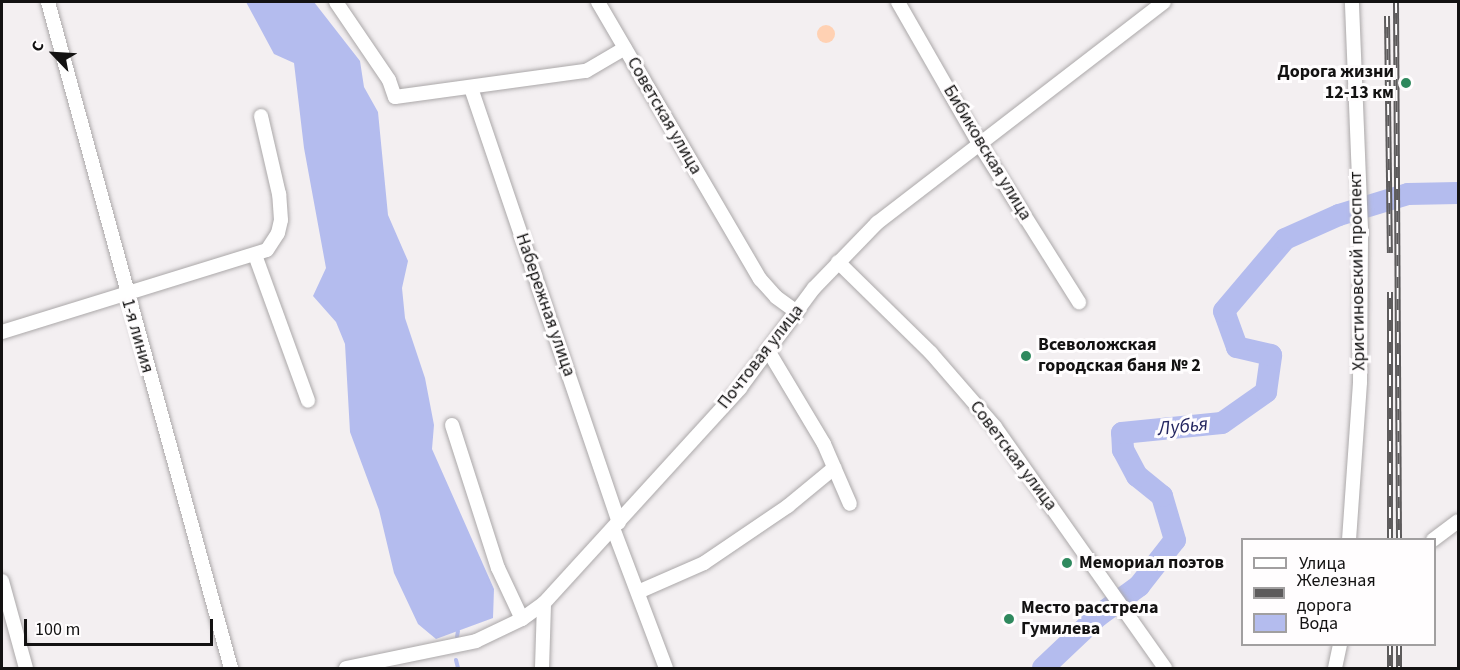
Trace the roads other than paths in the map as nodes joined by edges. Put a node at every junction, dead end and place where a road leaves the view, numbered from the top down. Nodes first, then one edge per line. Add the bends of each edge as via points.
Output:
1 (48, 2) edge
2 (336, 2) edge
3 (598, 2) edge
4 (898, 2) edge
5 (1164, 2) edge
6 (1352, 2) edge
7 (625, 48) junction
8 (471, 88) junction
9 (261, 116) dead end
10 (980, 145) junction
11 (255, 255) junction
12 (838, 262) junction
13 (125, 292) junction
14 (1079, 302) dead end
15 (797, 312) junction
16 (2, 332) edge
17 (769, 352) junction
18 (308, 401) dead end
19 (452, 425) dead end
20 (834, 468) junction
21 (850, 504) dead end
22 (616, 525) junction
23 (1456, 528) edge
24 (1349, 538) edge
25 (1436, 538) edge
26 (2, 581) edge
27 (638, 592) junction
28 (544, 603) junction
29 (522, 619) junction
30 (1340, 646) edge
31 (26, 669) edge
32 (231, 669) edge
33 (346, 669) edge
34 (542, 669) edge
35 (666, 669) edge
36 (1165, 669) edge
37 (1335, 669) edge

1 - 13 street, 1-я линия
2 - 8 street via 389,80 395,97
3 - 7 street, Советская улица
4 - 10 street, Бибиковская улица
5 - 10 street, Почтовая улица
6 - 24 street, Христиновский проспект via 1361,229 1360,382
7 - 8 street via 586,71
7 - 15 street, Советская улица via 760,279
8 - 22 street, Набережная улица
9 - 11 street via 281,220 272,243
10 - 12 street, Почтовая улица via 890,212
10 - 14 street, Бибиковская улица
11 - 13 street
11 - 18 street
12 - 15 street, Почтовая улица
12 - 36 street, Советская улица via 995,427
13 - 16 street
13 - 32 street, 1-я линия
15 - 17 street, Почтовая улица
17 - 20 street
17 - 22 street, Почтовая улица
19 - 29 street via 498,568
20 - 21 street
20 - 27 street via 788,506 705,563
22 - 27 street, Набережная улица
22 - 28 street, Почтовая улица
23 - 25 street
26 - 31 street
27 - 35 street, Набережная улица
28 - 29 street, Почтовая улица
28 - 34 street
29 - 33 street, Почтовая улица via 476,641
30 - 37 street

